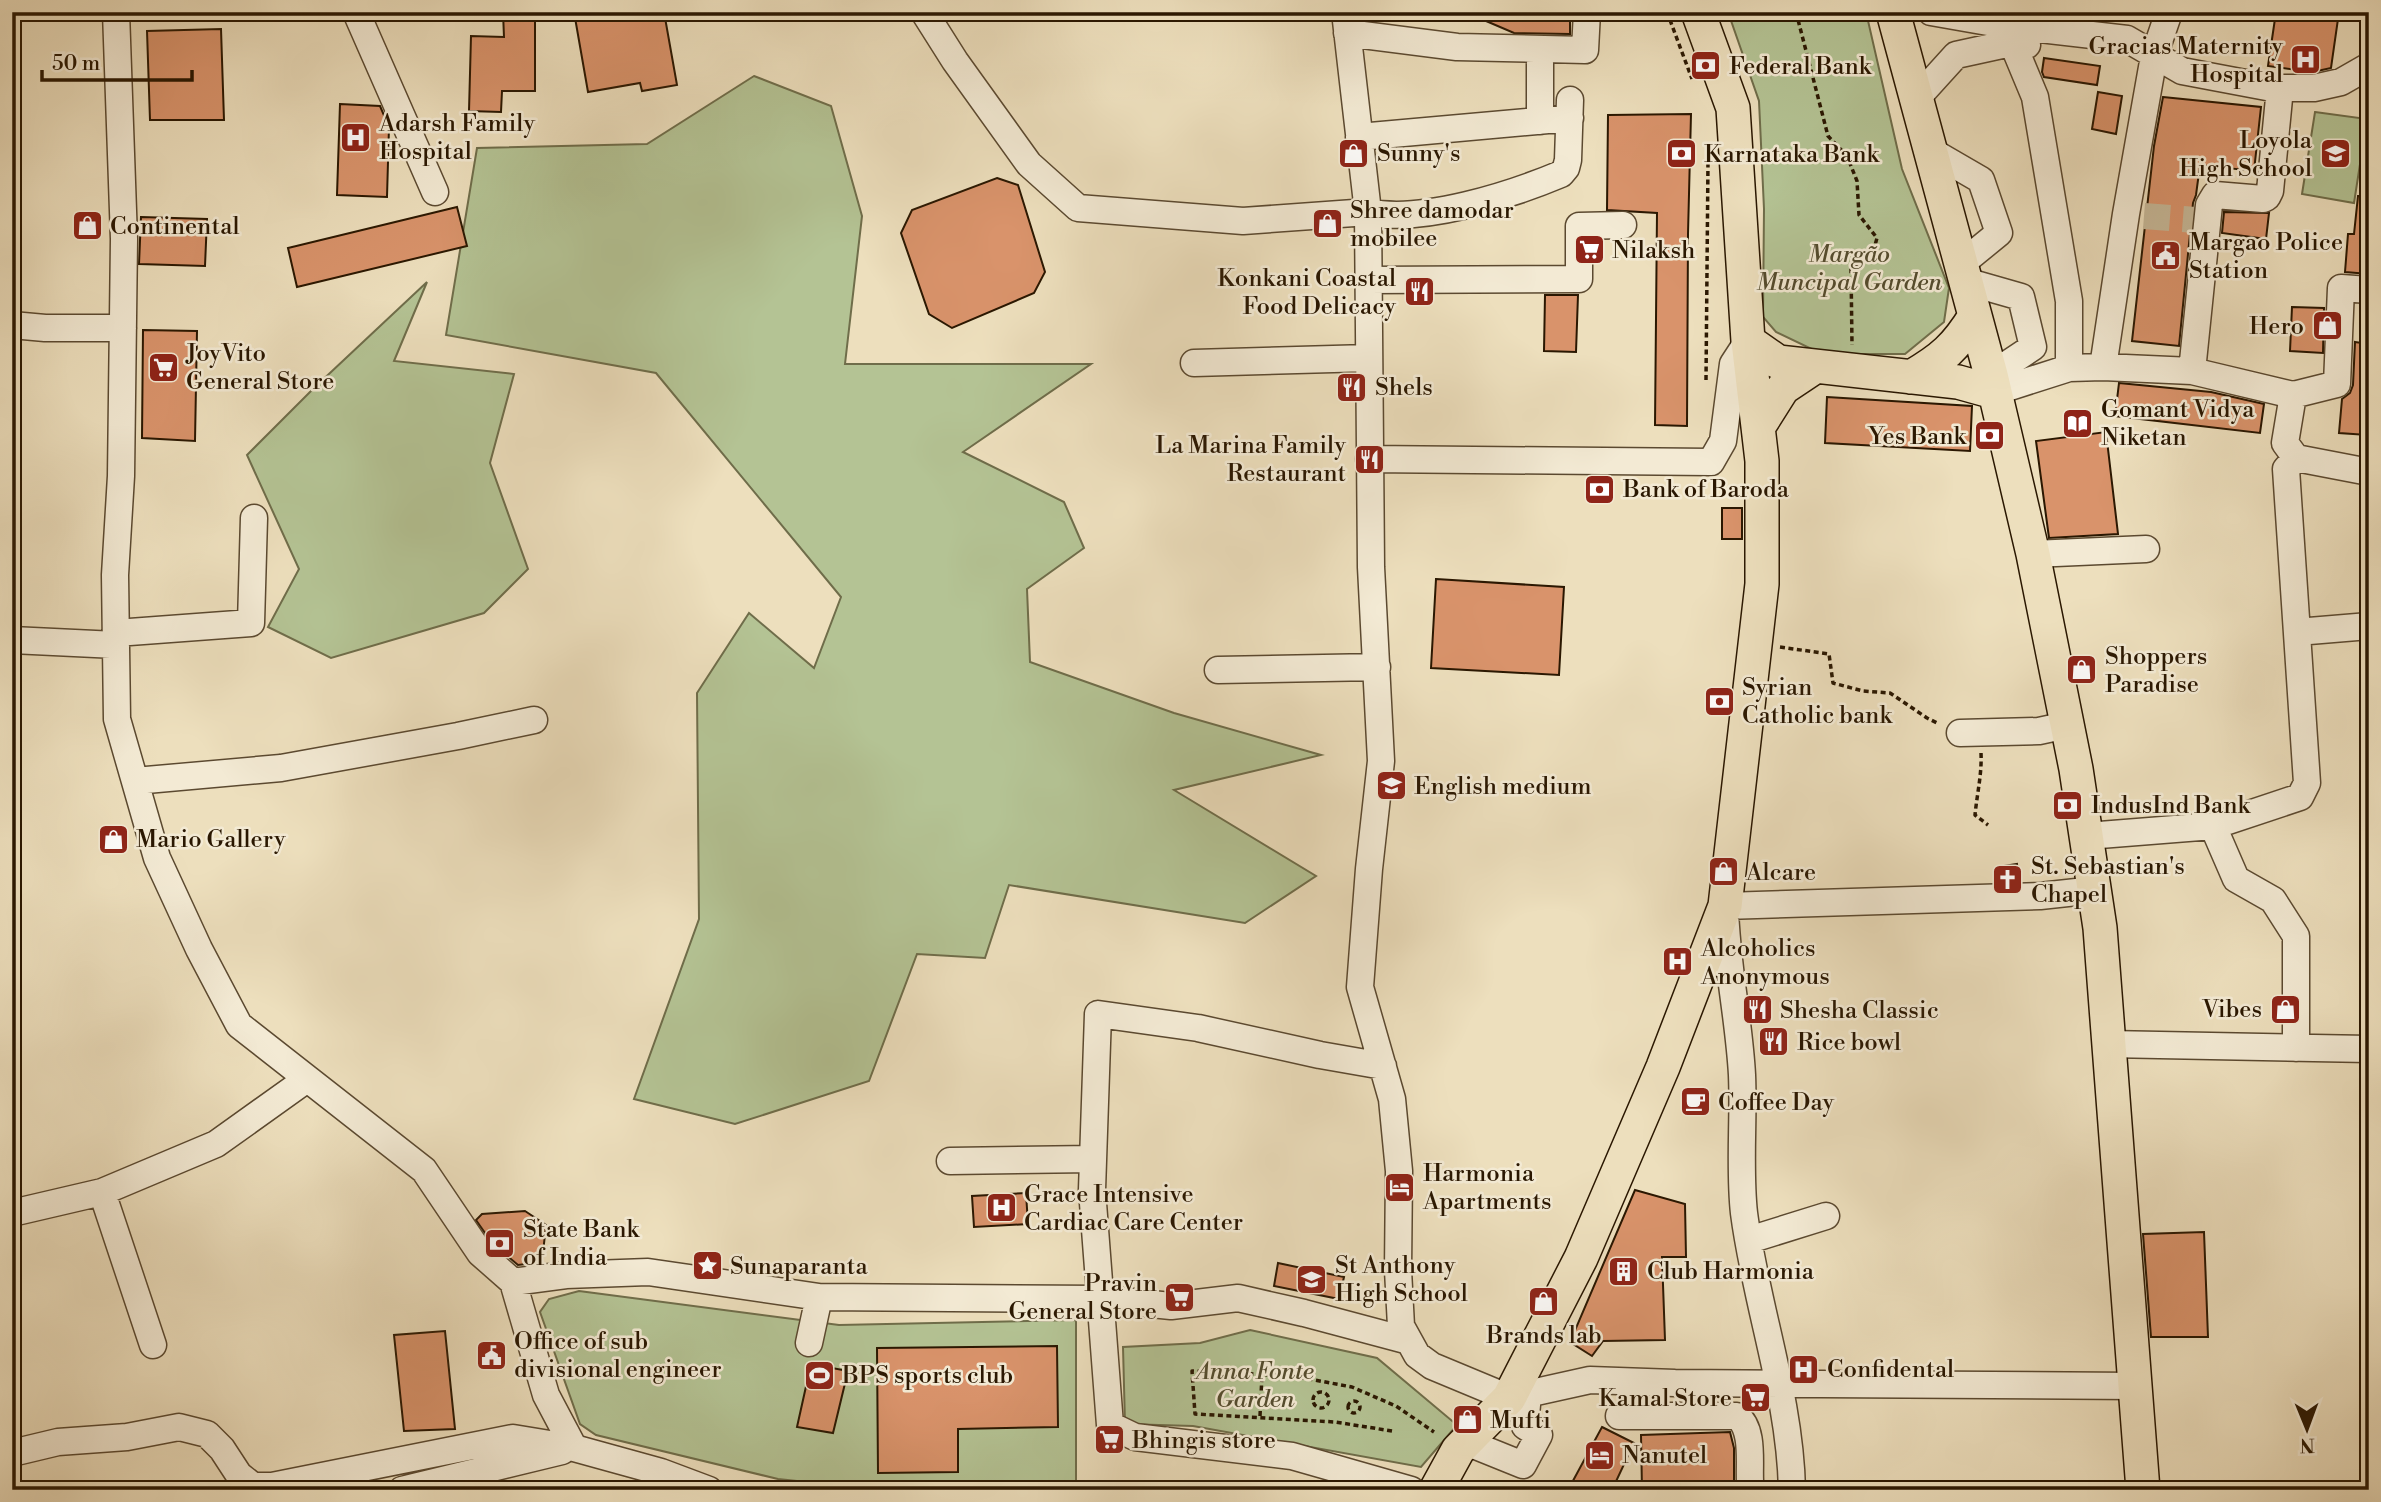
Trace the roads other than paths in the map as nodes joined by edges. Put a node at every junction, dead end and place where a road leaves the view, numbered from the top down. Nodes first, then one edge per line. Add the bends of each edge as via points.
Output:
1 (116, 12) edge
2 (356, 12) edge
3 (924, 12) edge
4 (1587, 12) edge
5 (1698, 12) edge
6 (1893, 12) edge
7 (1931, 12) edge
8 (2169, 12) edge
9 (1346, 23) edge
10 (2008, 34) junction
11 (2154, 56) junction
12 (1540, 63) dead end
13 (2369, 66) edge
14 (2280, 88) junction
15 (1917, 98) junction
16 (1540, 121) junction
17 (1359, 137) junction
18 (1931, 151) junction
19 (435, 192) dead end
20 (1368, 212) junction
21 (1623, 225) dead end
22 (1963, 272) junction
23 (1368, 279) junction
24 (2369, 290) edge
25 (1975, 316) junction
26 (12, 325) edge
27 (123, 328) junction
28 (1748, 341) junction
29 (1369, 358) junction
30 (1194, 363) dead end
31 (2103, 367) junction
32 (1813, 368) junction
33 (2069, 369) junction
34 (2192, 371) junction
35 (1911, 377) junction
36 (1992, 384) junction
37 (2293, 396) junction
38 (1759, 426) junction
39 (2296, 458) junction
40 (1369, 459) junction
41 (2369, 472) edge
42 (254, 518) dead end
43 (2146, 549) dead end
44 (2033, 554) junction
45 (2369, 626) edge
46 (2297, 632) junction
47 (116, 639) junction
48 (12, 640) edge
49 (1377, 667) junction
50 (1218, 670) dead end
51 (534, 720) dead end
52 (2067, 725) junction
53 (1970, 733) road end
54 (135, 781) junction
55 (2213, 826) junction
56 (2087, 836) junction
57 (2095, 890) junction
58 (1725, 906) junction
59 (2108, 1044) junction
60 (2296, 1048) junction
61 (2369, 1049) edge
62 (1383, 1066) junction
63 (307, 1079) junction
64 (1093, 1159) junction
65 (950, 1161) dead end
66 (103, 1192) junction
67 (12, 1213) edge
68 (1826, 1216) dead end
69 (1749, 1240) junction
70 (513, 1282) junction
71 (819, 1297) junction
72 (1102, 1299) junction
73 (1409, 1341) junction
74 (809, 1343) dead end
75 (153, 1345) dead end
76 (1639, 1382) junction
77 (1690, 1383) junction
78 (1725, 1383) junction
79 (1780, 1383) junction
80 (2136, 1385) junction
81 (1519, 1396) junction
82 (1691, 1416) junction
83 (1725, 1416) junction
84 (1466, 1442) junction
85 (574, 1448) junction
86 (12, 1452) edge
87 (498, 1478) edge
88 (1750, 1481) dead end
89 (402, 1490) edge
90 (709, 1490) edge
91 (1411, 1490) edge
92 (1436, 1490) edge
93 (1792, 1490) edge
94 (2143, 1490) edge

1 - 27 street
2 - 19 street
3 - 20 street via 1029,164 1079,208 1243,221
4 - 9 street via 1585,50 1457,47
5 - 28 main road via 1733,108
6 - 15 main road
7 - 10 street
8 - 11 street
9 - 17 street
10 - 11 street
10 - 15 street via 1956,55
10 - 33 street via 2035,97 2070,302
11 - 14 street via 2182,71
11 - 31 street via 2135,215
12 - 16 street
13 - 14 street via 2341,82
14 - 34 street via 2267,197 2216,195 2201,221
15 - 18 main road
16 - 17 street
16 - 20 street via 1570,109 1568,160 1561,174 1506,194 1409,215
17 - 20 street
18 - 22 main road
18 - 22 street via 1981,180 1999,233
20 - 23 street
21 - 23 street via 1579,226 1579,279
22 - 25 main road
22 - 36 street via 2021,297 2033,347
23 - 29 street
24 - 37 street via 2341,288 2337,384
25 - 35 main road via 1959,341
25 - 36 main road
26 - 27 street
27 - 47 street
28 - 32 main road via 1778,362
28 - 38 main road
28 - 40 street via 1733,364 1723,441 1711,462
29 - 30 street
29 - 40 street
31 - 33 street
31 - 34 street
32 - 35 main road
32 - 38 main road via 1783,388
33 - 36 street
34 - 37 street
35 - 36 main road
36 - 44 main road
37 - 39 street via 2285,443
38 - 58 main road via 1762,584
39 - 41 street
39 - 46 street via 2286,469
40 - 49 street
42 - 47 street via 251,623
43 - 44 street
44 - 52 main road
45 - 46 street
46 - 55 street via 2307,783 2300,797
47 - 48 street
47 - 54 street via 117,719
49 - 50 street
49 - 62 street via 1381,761 1360,988
51 - 54 street via 281,768
52 - 53 street via 2039,731
52 - 56 main road
54 - 63 street via 157,858 239,1025
55 - 56 street
55 - 60 street via 2236,879 2273,900 2296,936
56 - 57 main road
57 - 58 street via 2040,896
57 - 59 main road
58 - 69 street via 1742,1072 1744,1211
58 - 81 main road via 1663,1068
59 - 60 street
59 - 80 main road
60 - 61 street
62 - 64 street via 1198,1028 1098,1014
62 - 73 street via 1392,1099 1399,1171 1401,1326
63 - 66 street via 216,1144
63 - 70 street via 424,1170 480,1253
64 - 65 street
64 - 72 street
66 - 67 street
66 - 75 street
68 - 69 street
69 - 79 street
70 - 71 street via 648,1272
70 - 85 street via 546,1395
71 - 72 street
71 - 74 street
72 - 73 street via 1171,1306 1238,1298
72 - 91 street via 1110,1425 1135,1437 1292,1456
73 - 81 street via 1417,1355 1432,1366
76 - 77 street
76 - 81 street via 1590,1380
76 - 82 street via 1629,1416
77 - 78 street
77 - 82 street
78 - 79 street
78 - 83 street
79 - 80 street
79 - 93 street
80 - 94 main road
81 - 84 main road
81 - 84 street via 1525,1426 1539,1435 1523,1465
82 - 83 street
83 - 88 street via 1737,1416 1747,1429
84 - 92 main road
85 - 86 street via 513,1438 272,1486 253,1486 207,1434 179,1427
85 - 87 street
85 - 90 street
87 - 89 street

